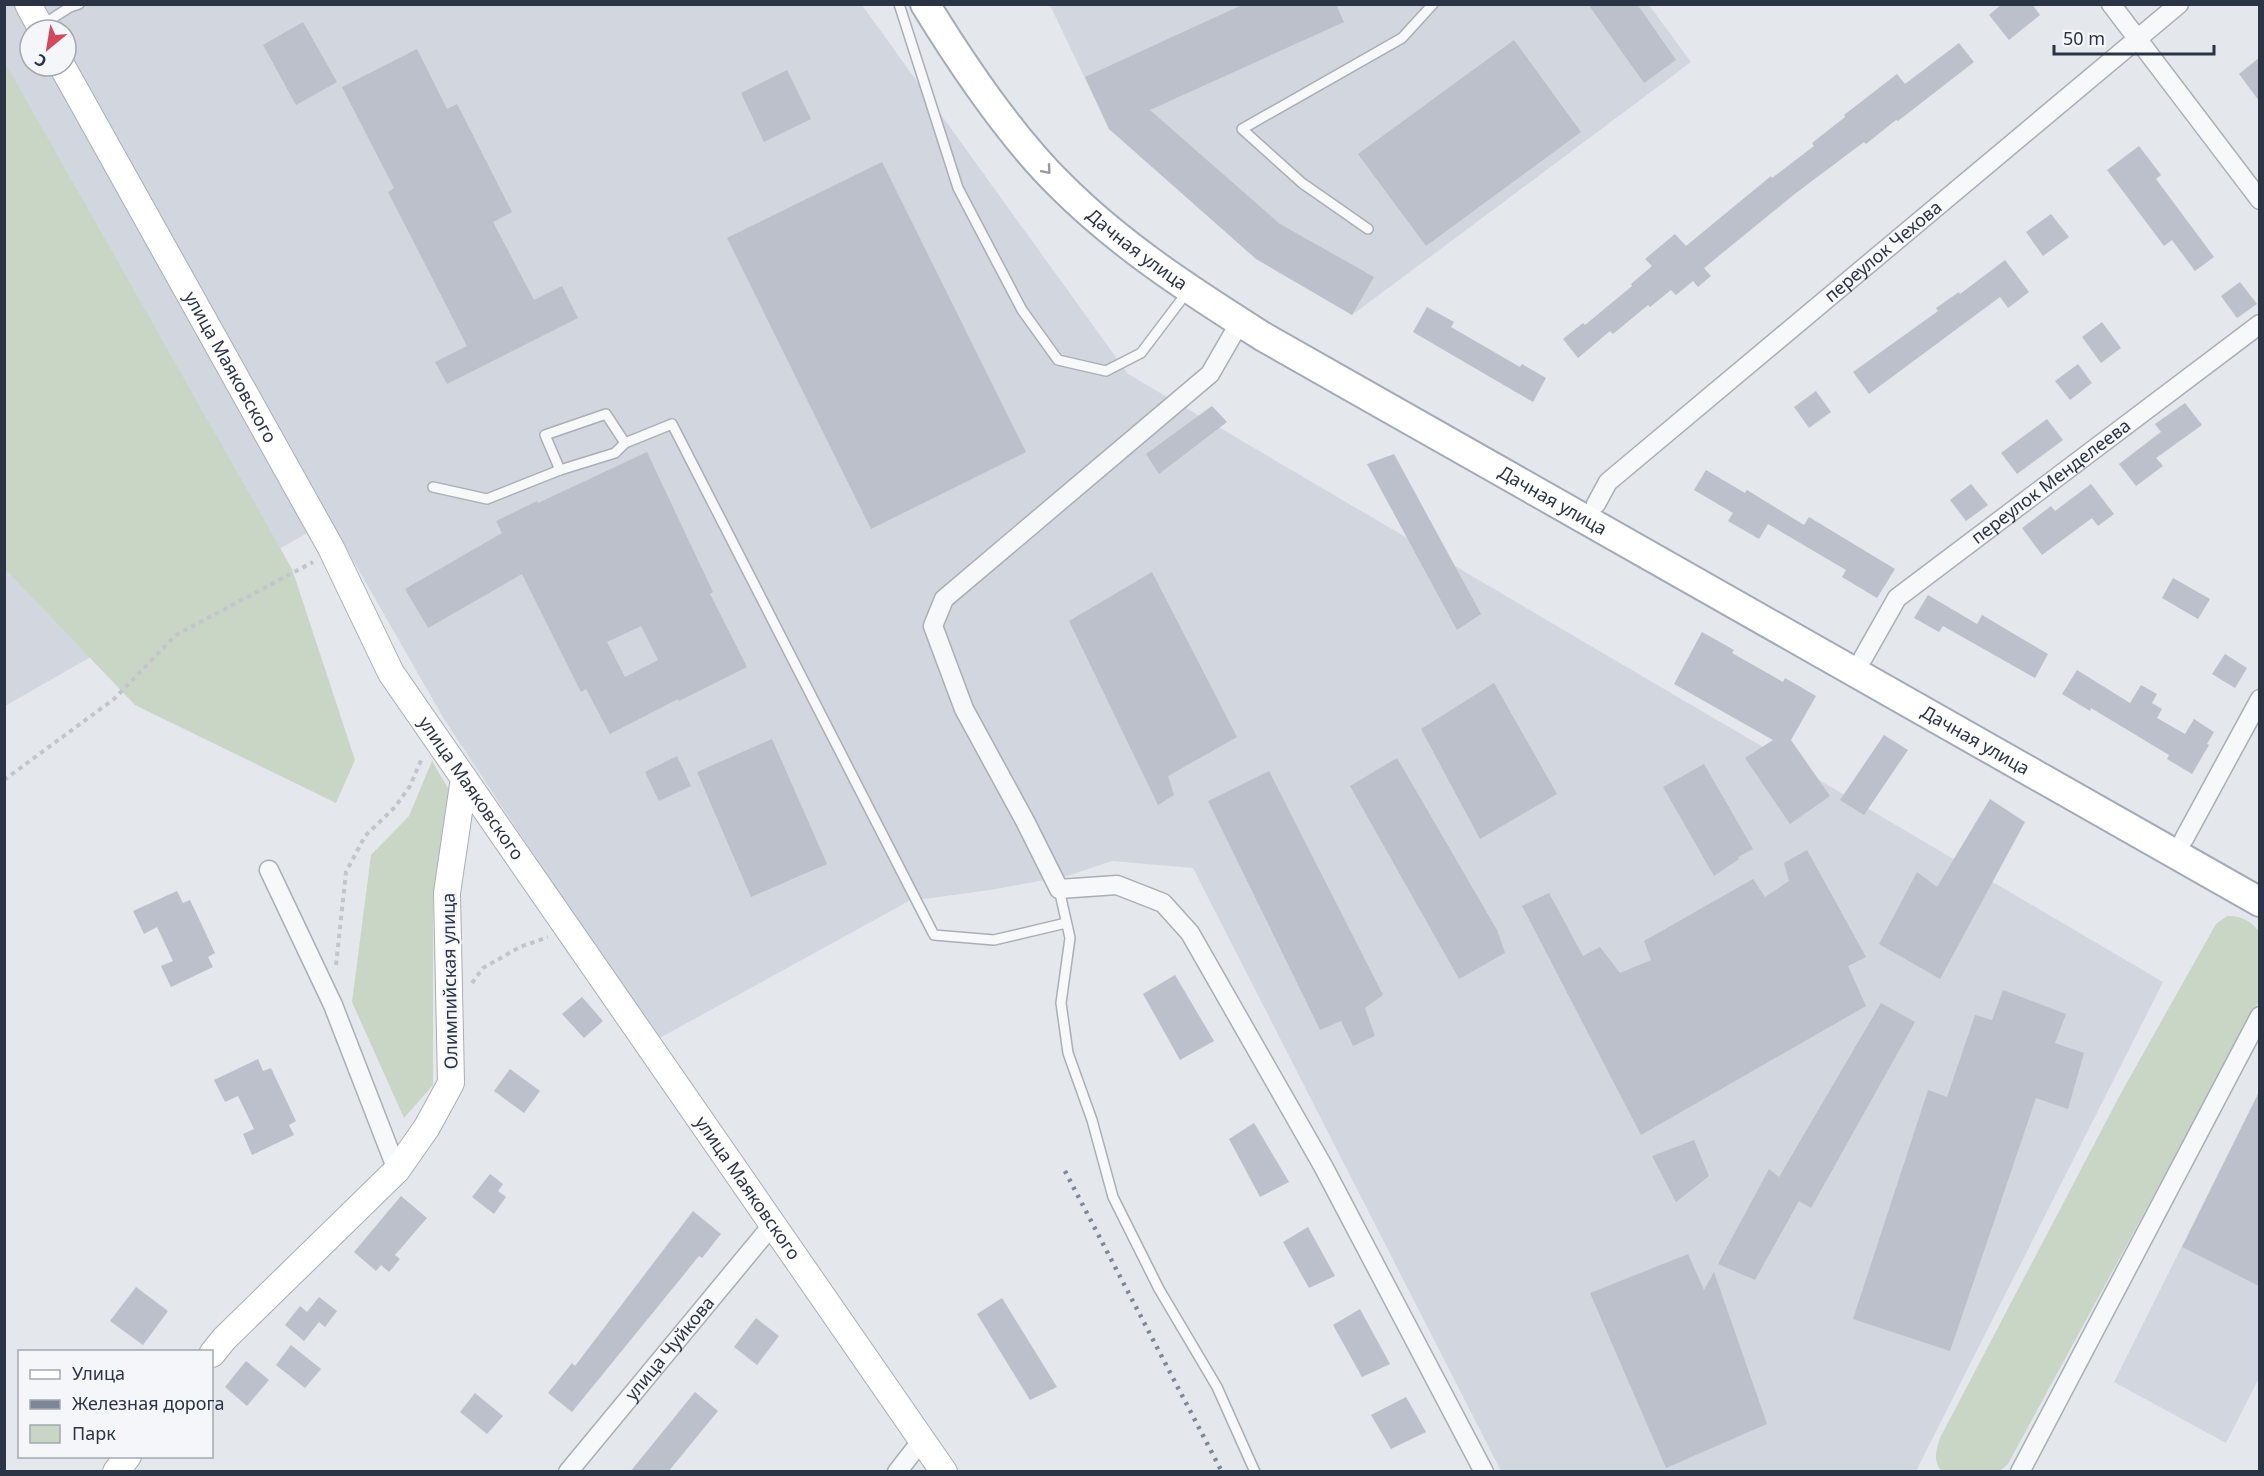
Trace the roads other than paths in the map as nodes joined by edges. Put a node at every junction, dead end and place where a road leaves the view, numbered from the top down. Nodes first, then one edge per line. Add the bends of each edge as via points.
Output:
1 (28, 4) edge
2 (79, 4) edge
3 (899, 4) edge
4 (925, 4) edge
5 (946, 4) edge
6 (1433, 4) edge
7 (2111, 4) edge
8 (2179, 4) edge
9 (36, 18) edge
10 (55, 18) edge
11 (2137, 39) junction
12 (69, 78) edge
13 (2259, 200) edge
14 (1368, 229) dead end
15 (1189, 290) junction
16 (1245, 315) junction
17 (2259, 324) edge
18 (625, 443) junction
19 (560, 470) junction
20 (433, 487) dead end
21 (1592, 512) junction
22 (1859, 665) junction
23 (2259, 699) edge
24 (464, 778) junction
25 (2184, 838) junction
26 (269, 870) dead end
27 (2259, 881) edge
28 (1059, 890) junction
29 (2259, 902) edge
30 (1066, 923) junction
31 (2259, 1016) edge
32 (397, 1170) junction
33 (773, 1224) junction
34 (213, 1353) edge
35 (922, 1440) junction
36 (126, 1458) edge
37 (116, 1472) edge
38 (568, 1472) edge
39 (897, 1472) edge
40 (944, 1472) edge
41 (1255, 1472) edge
42 (1484, 1472) edge
43 (2020, 1472) edge

1 - 9 street
2 - 10 lane
3 - 15 lane via 958,188 1022,310 1058,360 1106,371 1141,353
4 -> 15 main road, Дачная улица via 1012,130 1060,186 1111,231
5 - 16 main road, Дачная улица via 1026,118 1078,175
6 - 14 lane via 1402,38 1242,129 1302,183
7 - 11 street
8 - 11 street, переулок Чехова
11 - 13 street
11 - 21 street, переулок Чехова via 1608,482
12 - 24 street, улица Маяковского via 331,548 392,673
15 - 16 main road, Дачная улица
16 - 21 main road, Дачная улица
16 - 28 street via 1210,374 944,599 933,626 963,709
17 - 22 street, переулок Менделеева via 1897,598
18 - 19 lane via 615,453
18 - 19 lane via 606,414 545,435
18 - 30 lane via 672,424 934,935 994,940
19 - 20 lane via 487,499
21 - 22 main road, Дачная улица
22 - 25 main road, Дачная улица
22 - 29 main road, Дачная улица
23 - 25 street
24 - 32 street, Олимпийская улица via 447,893 451,1083
24 - 33 street, улица Маяковского
25 - 27 main road, Дачная улица
26 - 32 street via 333,1005
28 - 30 lane
28 - 42 street via 1117,885 1163,903 1190,933 1323,1166
30 - 41 lane via 1070,938 1061,1003 1068,1053 1113,1197 1159,1290 1217,1387
31 - 43 street
32 - 34 street, Олимпийская улица
33 - 35 street, улица Маяковского
33 - 38 street, улица Чуйкова
35 - 39 street
35 - 40 street, улица Маяковского
36 - 37 street

